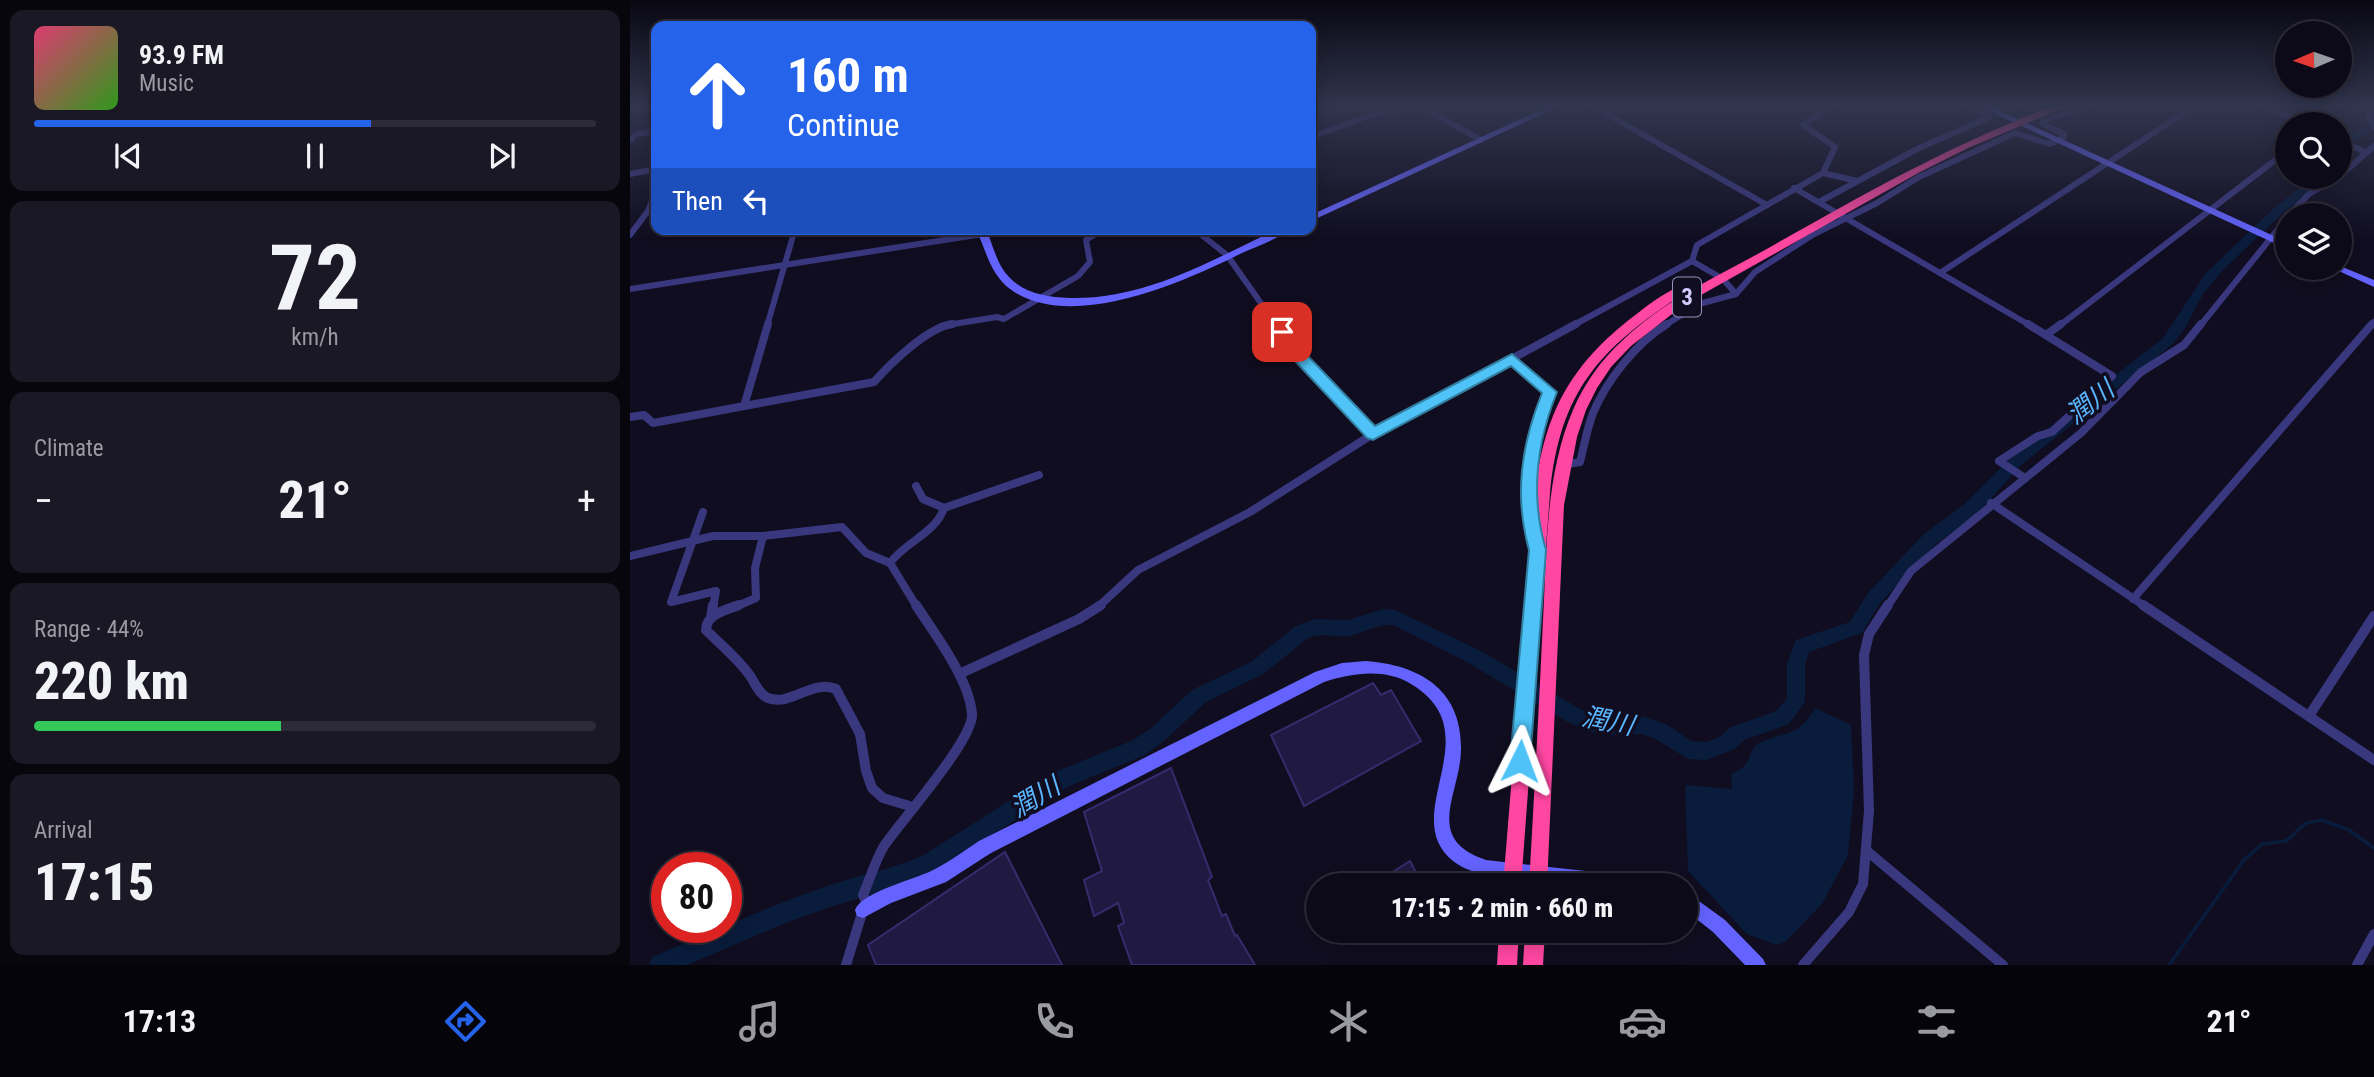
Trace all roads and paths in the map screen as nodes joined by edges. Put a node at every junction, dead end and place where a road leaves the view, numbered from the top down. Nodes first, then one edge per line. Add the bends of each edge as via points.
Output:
1 (1461, 150) edge
2 (1670, 150) edge
3 (1834, 150) edge
4 (1915, 150) edge
5 (1954, 150) edge
6 (1978, 150) edge
7 (2076, 150) edge
8 (2128, 150) edge
9 (2361, 150) edge
10 (2275, 160) edge
11 (2107, 164) junction
12 (2352, 166) edge
13 (651, 170) edge
14 (1823, 173) junction
15 (630, 174) edge
16 (1857, 181) junction
17 (1794, 188) junction
18 (2317, 189) edge
19 (651, 203) edge
20 (2301, 203) edge
21 (1767, 205) junction
22 (1833, 210) junction
23 (2209, 211) junction
24 (1316, 216) edge
25 (632, 228) edge
26 (2275, 231) edge
27 (630, 235) edge
28 (793, 235) edge
29 (964, 235) edge
30 (983, 235) edge
31 (1094, 235) edge
32 (1202, 235) edge
33 (1272, 235) edge
34 (2269, 238) junction
35 (2275, 241) edge
36 (1227, 255) junction
37 (1692, 261) junction
38 (785, 264) junction
39 (1940, 273) junction
40 (2352, 274) edge
41 (1718, 276) junction
42 (2374, 284) edge
43 (630, 289) edge
44 (1736, 294) junction
45 (1041, 300) junction
46 (2374, 322) edge
47 (2046, 335) junction
48 (1512, 359) junction
49 (744, 406) junction
50 (630, 417) edge
51 (1373, 434) junction
52 (1562, 465) junction
53 (1039, 475) dead end
54 (2023, 476) junction
55 (916, 486) dead end
56 (1991, 503) junction
57 (944, 508) junction
58 (703, 512) dead end
59 (763, 536) junction
60 (692, 542) junction
61 (1538, 550) junction
62 (630, 555) edge
63 (890, 563) junction
64 (2133, 599) junction
65 (2374, 615) edge
66 (712, 617) junction
67 (958, 674) junction
68 (2309, 716) junction
69 (2374, 760) edge
70 (913, 807) junction
71 (1867, 851) junction
72 (1498, 873) edge
73 (1513, 873) edge
74 (1538, 873) edge
75 (865, 904) junction
76 (1698, 909) edge
77 (2374, 934) edge
78 (1508, 943) edge
79 (1534, 943) edge
80 (846, 965) edge
81 (1507, 965) edge
82 (1533, 965) edge
83 (1757, 965) edge
84 (1803, 965) edge
85 (2003, 965) edge
86 (2357, 965) edge

1 - 24 street
2 - 21 street
3 - 14 street
4 - 16 street
5 - 22 highway, 3
6 - 22 street via 1877,203
7 - 11 street
8 - 11 street
9 - 12 street
10 - 23 street
11 - 23 street
11 - 39 street
13 - 15 street
14 - 16 street
14 - 17 street
16 - 22 street
17 - 21 street
17 - 22 street
18 - 20 street
19 - 25 street
21 - 37 street via 1697,246
22 - 39 street
22 - 41 highway, 3
22 - 44 street via 1814,234 1755,272
23 - 34 street
23 - 47 street
25 - 27 street
26 - 34 street
28 - 38 street
29 - 38 street
30 - 45 street via 1001,273 1023,293
31 - 45 street via 1086,240 1088,267
32 - 36 street
33 - 36 street
34 - 35 street
34 - 54 street via 2184,345 2141,372 2081,433
36 - 45 street via 1160,286 1116,300
36 - 51 street via 1301,359
37 - 41 street
37 - 48 street
38 - 43 street
38 - 49 street
39 - 47 street
40 - 42 street
41 - 44 street
41 - 52 highway, 3 via 1619,349 1587,390
41 - 61 highway, 3 via 1659,303 1620,331 1581,375 1551,439
44 - 52 street via 1699,304 1654,332 1603,392 1580,462
45 - 49 street via 1004,319 940,327 874,382
46 - 64 street
47 - 54 street via 2112,376 2052,432 1999,461
48 - 51 street
48 - 61 street via 1550,392 1537,424 1528,468 1530,524
49 - 50 street via 653,424 644,415
51 - 67 street via 1250,512 1138,570 1107,601 1079,619
52 - 74 highway, 3
53 - 57 street
54 - 56 street
55 - 57 street via 923,499
56 - 64 street
56 - 71 street via 1911,571 1869,634 1864,655 1870,811
57 - 63 street via 936,525 907,542
58 - 60 street
59 - 60 street via 713,536
59 - 63 street via 842,527 869,557
59 - 66 street via 755,568 756,598
60 - 62 street
60 - 66 street via 671,603 716,590
61 - 73 highway, 3 via 1522,708
63 - 67 street
64 - 68 street
65 - 68 street
66 - 70 street via 706,630 769,698 785,698 822,685 836,689 860,734 872,788 883,798
67 - 70 street via 972,713 971,724
68 - 69 street
70 - 75 street via 874,865
71 - 84 street via 1863,884 1849,912
71 - 85 street
72 - 75 street via 1473,865 1446,840 1441,816 1453,736 1436,697 1409,675 1365,665 1320,677 985,847 940,876
75 - 80 street
76 - 83 street
77 - 86 street
78 - 81 highway
79 - 82 highway

